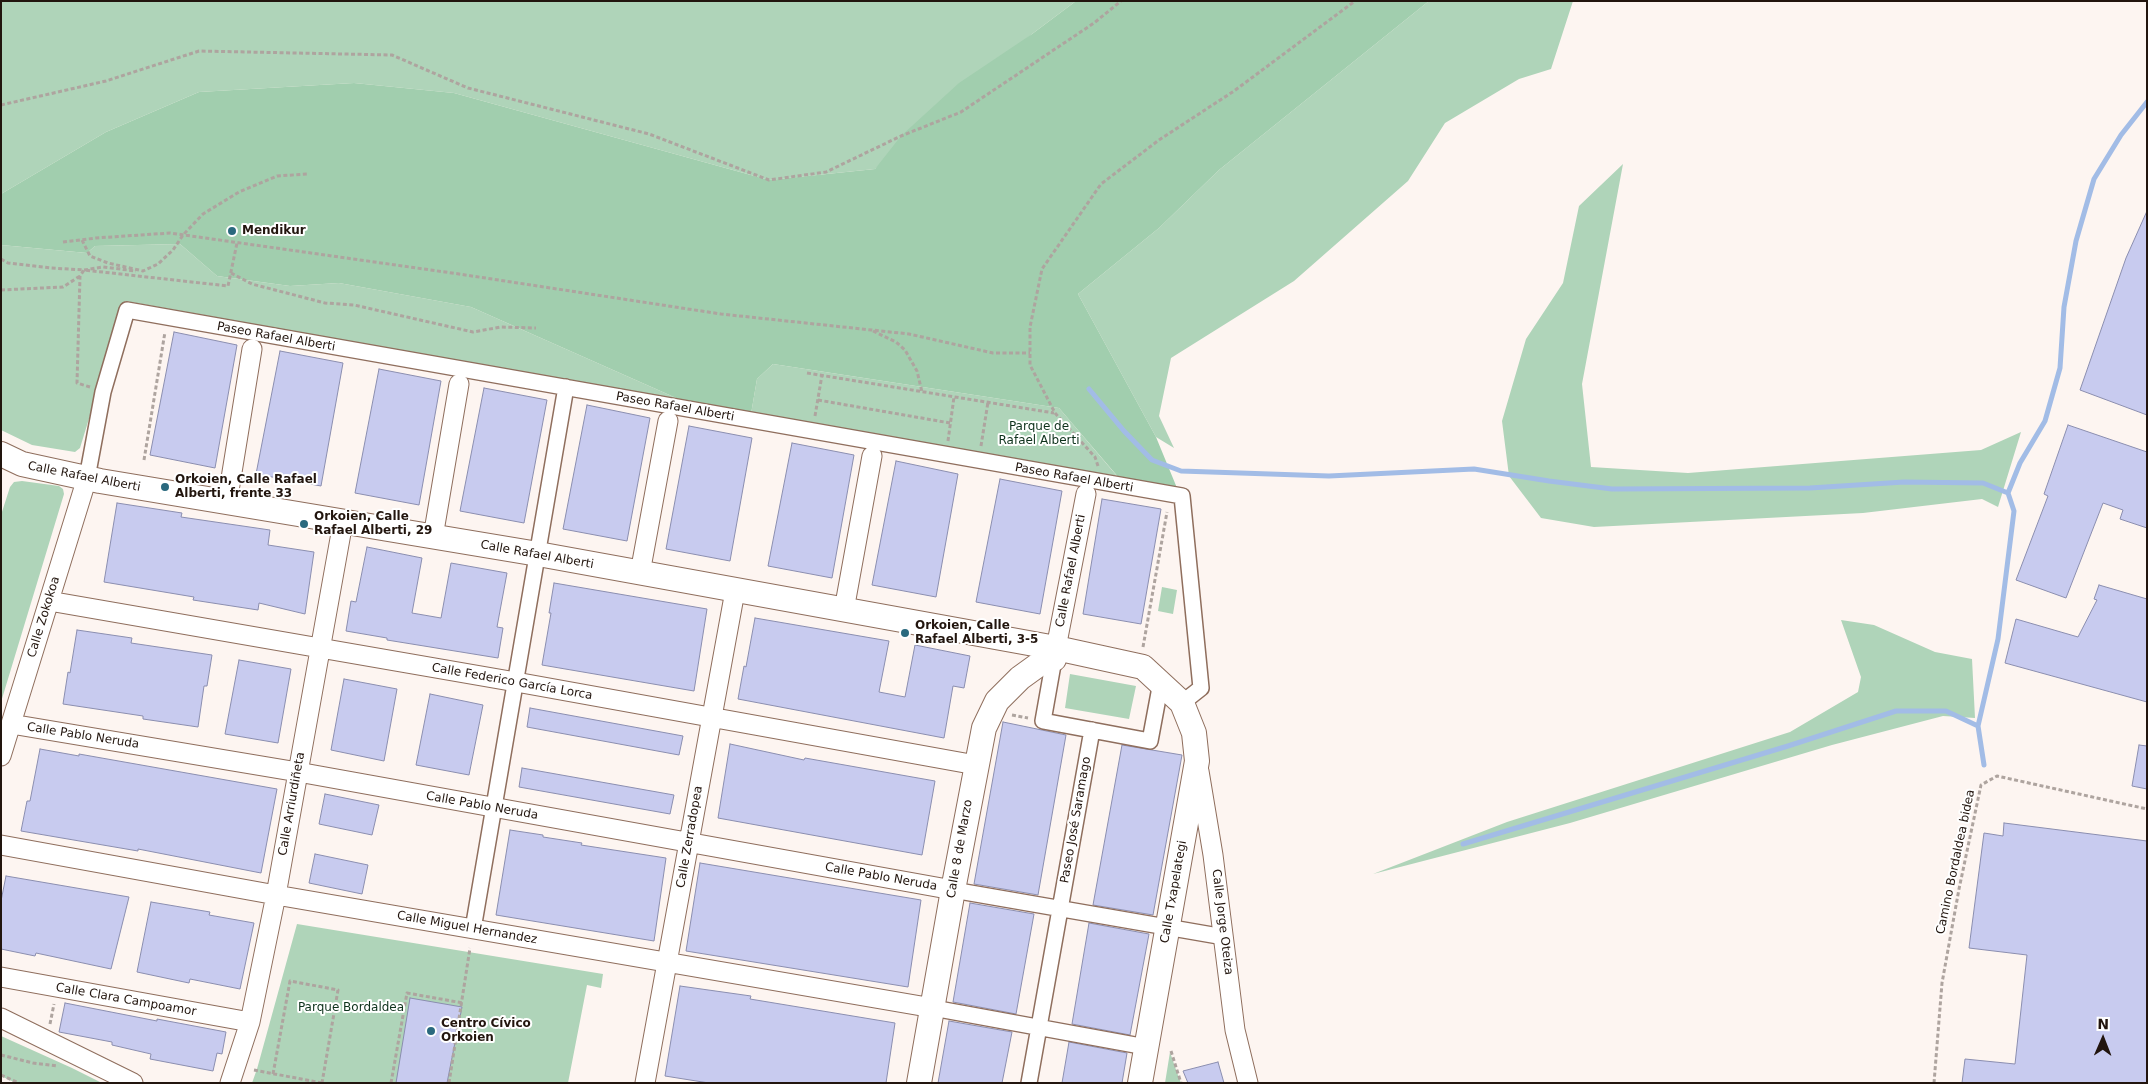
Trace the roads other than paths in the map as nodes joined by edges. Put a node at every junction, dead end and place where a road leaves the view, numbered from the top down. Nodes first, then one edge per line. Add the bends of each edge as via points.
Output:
1 (252, 349) dead end
2 (459, 384) dead end
3 (566, 388) junction
4 (668, 421) dead end
5 (1, 454) edge
6 (872, 456) dead end
7 (87, 478) junction
8 (1086, 494) dead end
9 (227, 503) junction
10 (343, 522) junction
11 (433, 537) junction
12 (538, 554) junction
13 (640, 573) junction
14 (735, 591) junction
15 (48, 601) junction
16 (844, 610) junction
17 (319, 650) junction
18 (1055, 654) junction
19 (516, 682) junction
20 (1161, 682) junction
21 (1182, 703) junction
22 (712, 718) junction
23 (11, 724) junction
24 (1092, 730) junction
25 (1, 756) edge
26 (1198, 761) junction
27 (976, 765) junction
28 (298, 772) junction
29 (493, 808) junction
30 (689, 843) junction
31 (1, 844) edge
32 (953, 890) junction
33 (276, 896) junction
34 (1060, 909) junction
35 (1167, 928) junction
36 (473, 929) junction
37 (1224, 937) junction
38 (667, 963) junction
39 (1, 977) edge
40 (933, 1008) junction
41 (1, 1018) edge
42 (250, 1022) junction
43 (1039, 1027) junction
44 (1146, 1047) junction
45 (133, 1083) edge
46 (230, 1083) edge
47 (645, 1083) edge
48 (919, 1083) edge
49 (1029, 1083) edge
50 (1140, 1083) edge
51 (1248, 1083) edge

1 - 9 street
2 - 11 street
3 - 7 street, Paseo Rafael Alberti via 126,310 103,392
3 - 12 street
3 - 21 street, Paseo Rafael Alberti via 1182,496 1201,688
4 - 13 street
5 - 7 street, Calle Rafael Alberti via 22,464
6 - 16 street
7 - 9 street, Calle Rafael Alberti
7 - 15 street, Calle Zokokoa
8 - 18 street, Calle Rafael Alberti
9 - 10 street, Calle Rafael Alberti
10 - 11 street, Calle Rafael Alberti
10 - 17 street, Calle Arriurdiñeta
11 - 12 street, Calle Rafael Alberti
12 - 13 street, Calle Rafael Alberti
12 - 19 street
13 - 14 street, Calle Rafael Alberti
14 - 16 street, Calle Rafael Alberti
14 - 22 street, Calle Zerradopea
15 - 17 street, Calle Federico García Lorca
15 - 23 street, Calle Zokokoa
16 - 18 street, Calle Rafael Alberti
17 - 19 street, Calle Federico García Lorca
17 - 28 street, Calle Arriurdiñeta
18 - 20 street, Calle Rafael Alberti via 1143,667
18 - 24 street via 1043,721
18 - 27 street, Calle 8 de Marzo via 1026,674 997,701 984,728
19 - 22 street, Calle Federico García Lorca
19 - 29 street
20 - 21 street, Calle Rafael Alberti
20 - 24 street via 1150,741
21 - 26 street, Calle Txapelategi via 1194,733
22 - 27 street, Calle Federico García Lorca
22 - 30 street, Calle Zerradopea
23 - 25 street, Calle Zokokoa
23 - 28 street, Calle Pablo Neruda
24 - 34 street, Paseo José Saramago
26 - 35 street, Calle Txapelategi
26 - 37 street, Calle Jorge Oteiza
27 - 32 street, Calle 8 de Marzo
28 - 29 street, Calle Pablo Neruda
28 - 33 street, Calle Arriurdiñeta
29 - 30 street, Calle Pablo Neruda
29 - 36 street
30 - 32 street, Calle Pablo Neruda
30 - 38 street, Calle Zerradopea
31 - 33 street, Calle Miguel Hernandez
32 - 34 street
32 - 40 street, Calle 8 de Marzo
33 - 36 street, Calle Miguel Hernandez
33 - 42 street, Calle Arriurdiñeta
34 - 35 street
34 - 43 street, Paseo José Saramago
35 - 37 street
35 - 44 street, Calle Txapelategi
36 - 38 street, Calle Miguel Hernandez
37 - 51 street, Calle Jorge Oteiza via 1235,1030
38 - 40 street, Calle Miguel Hernandez
38 - 47 street, Calle Zerradopea
39 - 42 street, Calle Clara Campoamor
40 - 43 street
40 - 48 street, Calle 8 de Marzo
41 - 45 street
42 - 46 street, Calle Arriurdiñeta
43 - 44 street
43 - 49 street, Paseo José Saramago
44 - 50 street, Calle Txapelategi

